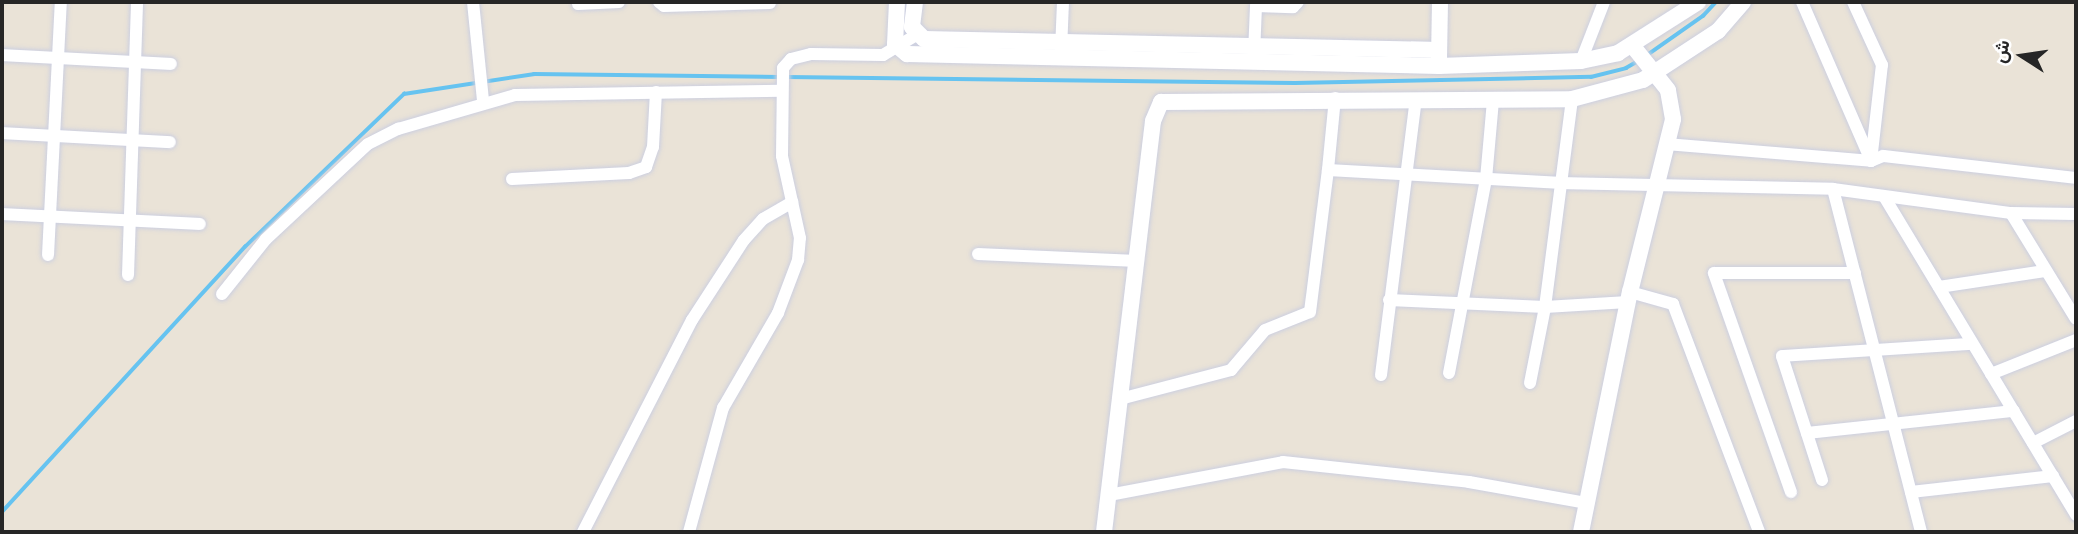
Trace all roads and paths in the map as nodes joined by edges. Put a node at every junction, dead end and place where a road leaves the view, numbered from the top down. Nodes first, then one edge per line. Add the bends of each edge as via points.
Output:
1 (61, 2) edge
2 (137, 2) edge
3 (473, 2) edge
4 (618, 2) edge
5 (659, 2) edge
6 (897, 2) edge
7 (915, 2) edge
8 (1063, 2) edge
9 (1298, 2) edge
10 (1440, 2) edge
11 (1604, 2) edge
12 (1698, 2) edge
13 (1743, 2) edge
14 (1802, 2) edge
15 (1853, 2) edge
16 (771, 3) edge
17 (579, 4) dead end
18 (916, 34) junction
19 (1632, 45) junction
20 (898, 50) junction
21 (1061, 50) junction
22 (2, 55) edge
23 (1254, 55) junction
24 (58, 58) junction
25 (1439, 58) junction
26 (1581, 61) junction
27 (136, 62) junction
28 (172, 64) dead end
29 (1654, 73) junction
30 (782, 82) junction
31 (656, 92) junction
32 (481, 95) junction
33 (1335, 98) junction
34 (1416, 99) junction
35 (1572, 100) junction
36 (1493, 102) junction
37 (2, 133) edge
38 (54, 136) junction
39 (133, 140) junction
40 (170, 142) dead end
41 (1666, 144) junction
42 (1871, 161) junction
43 (1328, 170) junction
44 (1407, 177) junction
45 (2076, 178) edge
46 (512, 179) dead end
47 (1486, 179) junction
48 (1657, 182) junction
49 (1558, 183) junction
50 (1833, 189) junction
51 (1885, 198) junction
52 (793, 202) junction
53 (2011, 213) junction
54 (2, 214) edge
55 (2076, 214) edge
56 (50, 216) junction
57 (130, 220) junction
58 (200, 224) dead end
59 (978, 254) dead end
60 (48, 255) dead end
61 (1137, 261) junction
62 (2045, 271) junction
63 (1855, 273) junction
64 (128, 275) dead end
65 (1939, 287) junction
66 (222, 294) dead end
67 (1629, 297) junction
68 (1389, 300) junction
69 (1461, 306) junction
70 (1545, 307) junction
71 (2076, 319) edge
72 (2076, 340) edge
73 (1970, 344) junction
74 (1871, 348) junction
75 (1449, 373) dead end
76 (1381, 374) dead end
77 (1991, 374) junction
78 (1530, 383) dead end
79 (1120, 399) junction
80 (2014, 411) junction
81 (1893, 420) junction
82 (2076, 422) edge
83 (1807, 433) junction
84 (2033, 443) junction
85 (2053, 476) junction
86 (1822, 480) dead end
87 (1791, 492) dead end
88 (1911, 492) junction
89 (1108, 495) junction
90 (1587, 503) junction
91 (2075, 509) edge
92 (583, 532) edge
93 (689, 532) edge
94 (1104, 532) edge
95 (1581, 532) edge
96 (1759, 532) edge
97 (1921, 532) edge

1 - 24 street
2 - 27 street
3 - 32 street
4 - 17 street
5 - 16 street via 664,6
6 - 20 street
7 - 18 street
8 - 21 street
9 - 23 street via 1293,7 1256,6
10 - 25 street
11 - 26 street
12 - 19 street
13 - 29 street via 1718,31
14 - 42 street
15 - 42 street via 1882,65
18 - 20 street
18 - 21 street via 924,39
19 - 26 street
19 - 29 street
20 - 21 street via 913,54
20 - 30 street via 883,55 811,54 788,61
21 - 23 street
22 - 24 street
23 - 25 street
24 - 27 street
24 - 38 street
25 - 26 street
27 - 28 street
27 - 39 street
29 - 35 street
29 - 41 street via 1668,90 1673,108
30 - 31 street
30 - 52 street via 782,156
31 - 32 street
31 - 46 street via 653,147 646,167 629,173
32 - 66 street via 368,144 266,239
33 - 34 street
33 - 43 street
33 - 61 street via 1161,102 1155,113
34 - 36 street
34 - 44 street
35 - 36 street
35 - 49 street
36 - 47 street
37 - 38 street
38 - 39 street
38 - 56 street
39 - 40 street
39 - 57 street
41 - 42 street
41 - 48 street
42 - 45 street via 1882,156
43 - 44 street
43 - 79 street via 1310,312 1265,330 1231,370
44 - 47 street
44 - 68 street
47 - 49 street
47 - 69 street
48 - 49 street
48 - 50 street
48 - 67 street
49 - 70 street
50 - 51 street
50 - 63 street
51 - 53 street
51 - 65 street
52 - 92 street via 763,219 744,240 692,320
52 - 93 street via 800,238 791,284 723,408
53 - 55 street
53 - 62 street
54 - 56 street
56 - 57 street
56 - 60 street
57 - 58 street
57 - 64 street
59 - 61 street
61 - 79 street
62 - 65 street
62 - 71 street
63 - 74 street
63 - 87 street via 1714,272
65 - 73 street
67 - 70 street
67 - 90 street
67 - 96 street via 1673,304
68 - 69 street
68 - 76 street
69 - 70 street
69 - 75 street
70 - 78 street
72 - 77 street
73 - 74 street
73 - 77 street
74 - 81 street
74 - 83 street via 1782,356
77 - 80 street
79 - 89 street
80 - 81 street
80 - 84 street
81 - 83 street
81 - 88 street
82 - 84 street
83 - 86 street
84 - 85 street
85 - 88 street
85 - 91 street
88 - 97 street
89 - 90 street via 1283,463 1469,482
89 - 94 street
90 - 95 street

